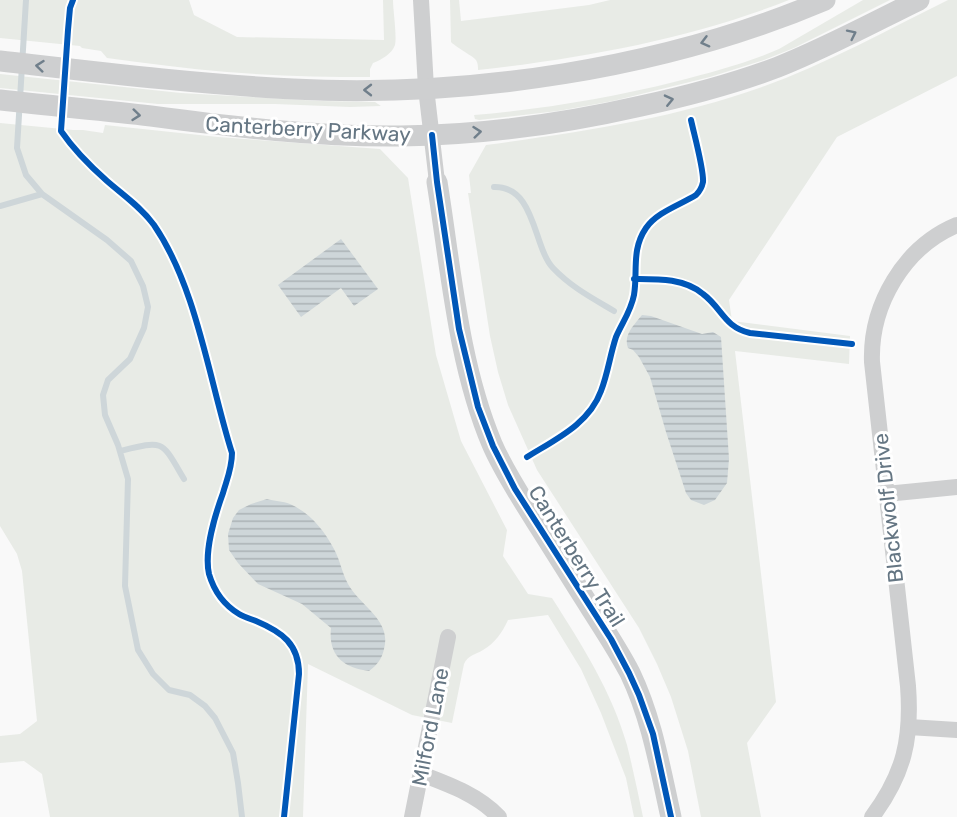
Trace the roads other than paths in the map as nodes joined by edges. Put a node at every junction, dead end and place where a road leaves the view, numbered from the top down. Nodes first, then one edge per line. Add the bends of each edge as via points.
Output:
1 (421, 0) edge
2 (825, 0) edge
3 (919, 0) edge
4 (0, 61) edge
5 (426, 88) junction
6 (0, 100) edge
7 (432, 135) junction
8 (437, 182) joint
9 (957, 225) edge
10 (957, 487) edge
11 (886, 494) junction
12 (448, 637) dead end
13 (909, 727) junction
14 (957, 730) edge
15 (421, 774) junction
16 (412, 817) edge
17 (500, 817) edge
18 (671, 817) edge
19 (872, 817) edge

1 - 5 street, Canterberry Trail
2 -> 5 street, Canterberry Parkway via 733,34 620,63 510,81
7 -> 3 street, Canterberry Parkway via 605,115 708,90 808,55
5 -> 4 street, Canterberry Parkway via 294,89
5 - 7 street, Canterberry Trail
6 -> 7 street, Canterberry Parkway via 251,128
7 - 8 street, Canterberry Trail
8 - 18 street, Canterberry Trail via 459,329 486,428 515,489 629,673 653,734
9 - 11 street, Blackwolf Drive via 942,232 909,261 883,298 875,324 872,362
10 - 11 street
11 - 13 street, Blackwolf Drive via 908,686
12 - 15 street, Milford Lane
13 - 14 street
13 - 19 street, Blackwolf Drive via 900,769
15 - 16 street, Milford Lane
15 - 17 street via 461,789

